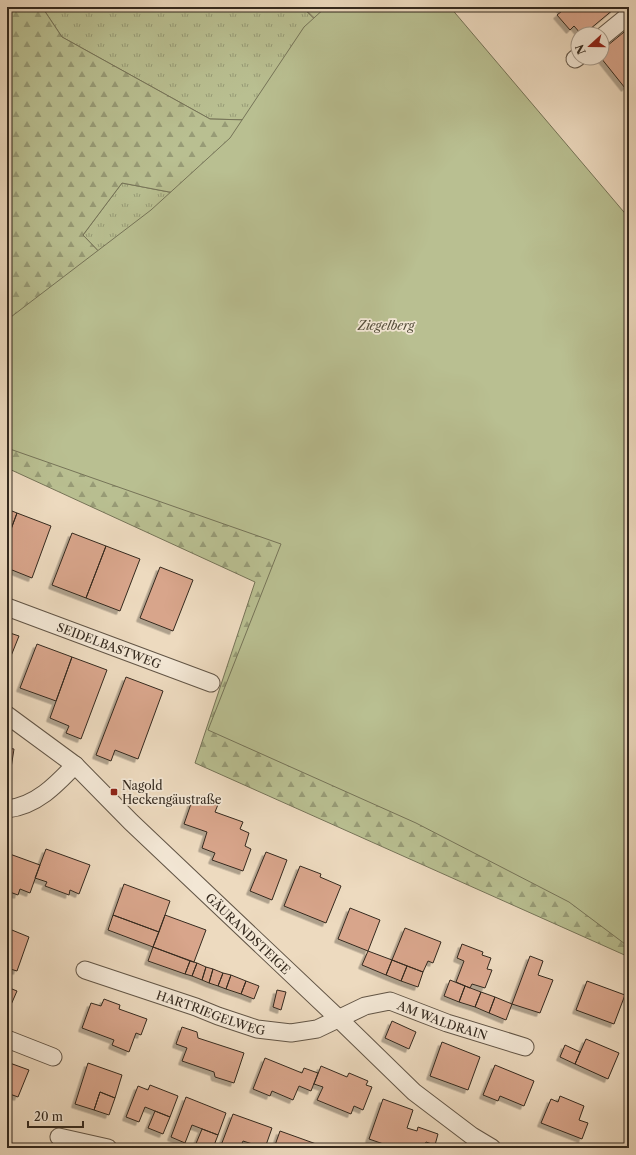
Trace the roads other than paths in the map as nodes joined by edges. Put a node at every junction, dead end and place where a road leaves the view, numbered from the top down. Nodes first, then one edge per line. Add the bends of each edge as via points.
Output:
1 (629, 15) edge
2 (610, 30) edge
3 (7, 607) edge
4 (211, 683) dead end
5 (7, 715) edge
6 (75, 765) junction
7 (7, 809) edge
8 (85, 970) dead end
9 (339, 1019) junction
10 (7, 1039) edge
11 (525, 1047) dead end
12 (53, 1056) dead end
13 (59, 1137) dead end
14 (108, 1148) edge
15 (492, 1148) edge

1 - 2 street
3 - 4 street, SEIDELBASTWEG
5 - 6 street, GÄURANDSTEIGE
6 - 7 street via 56,786 29,804
6 - 9 street, GÄURANDSTEIGE via 131,822
8 - 9 street, HARTRIEGELWEG via 257,1029 291,1033 317,1029
9 - 11 street, AM WALDRAIN via 365,1006 390,1001 447,1023
9 - 15 street, GÄURANDSTEIGE via 414,1092
10 - 12 street
13 - 14 street

